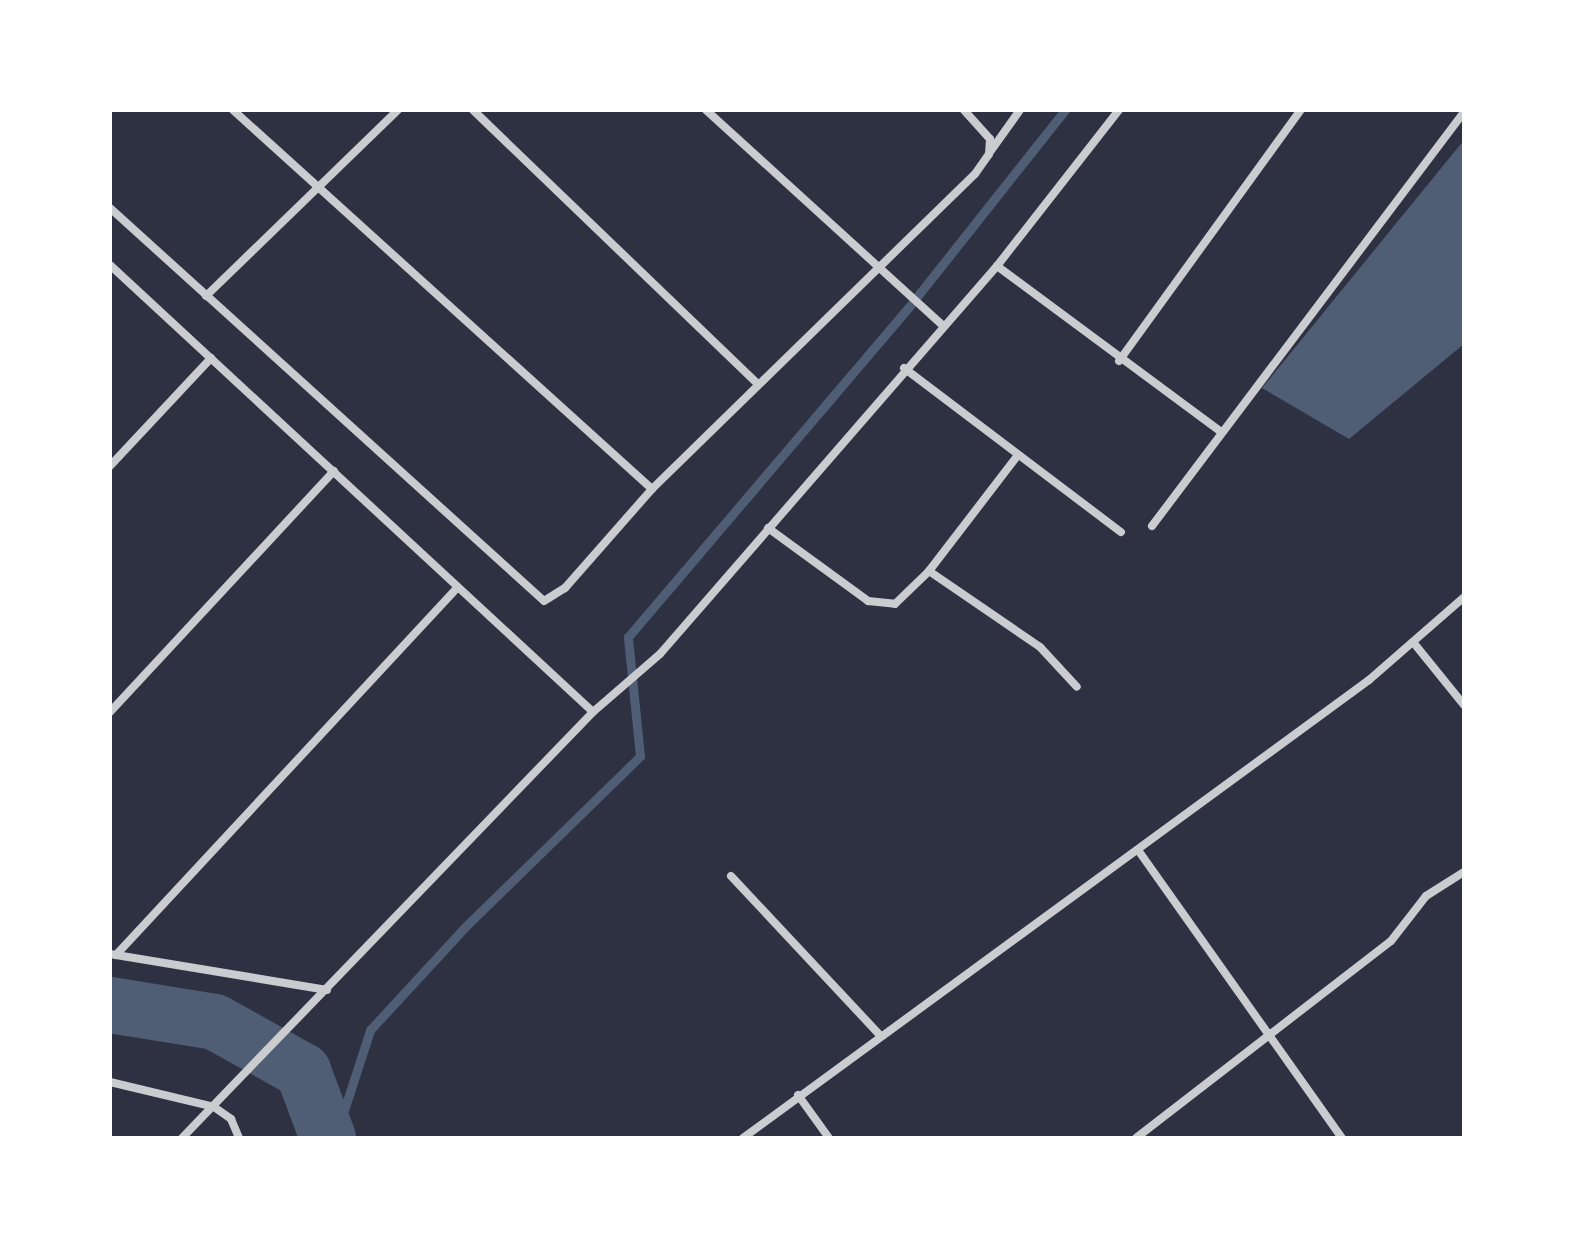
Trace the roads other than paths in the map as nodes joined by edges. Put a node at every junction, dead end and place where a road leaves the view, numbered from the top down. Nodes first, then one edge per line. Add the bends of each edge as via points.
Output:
1 (233, 110) edge
2 (398, 110) edge
3 (473, 110) edge
4 (706, 110) edge
5 (964, 110) edge
6 (1020, 110) edge
7 (1119, 110) edge
8 (1301, 110) edge
9 (1464, 112) edge
10 (989, 154) junction
11 (319, 188) junction
12 (110, 208) edge
13 (110, 265) edge
14 (997, 266) junction
15 (879, 269) junction
16 (206, 296) junction
17 (941, 324) junction
18 (211, 358) junction
19 (1119, 361) junction
20 (904, 368) junction
21 (757, 383) junction
22 (1221, 432) junction
23 (1018, 455) junction
24 (110, 466) edge
25 (334, 471) junction
26 (652, 489) junction
27 (1152, 526) dead end
28 (768, 528) junction
29 (1121, 532) dead end
30 (929, 571) junction
31 (458, 587) junction
32 (1464, 597) edge
33 (1413, 642) junction
34 (1077, 687) dead end
35 (1464, 705) edge
36 (110, 712) edge
37 (593, 712) junction
38 (1138, 850) junction
39 (1463, 875) edge
40 (731, 876) dead end
41 (113, 954) edge
42 (327, 990) junction
43 (879, 1034) junction
44 (1267, 1037) junction
45 (110, 1082) edge
46 (798, 1095) junction
47 (214, 1107) junction
48 (182, 1138) edge
49 (239, 1138) edge
50 (743, 1138) edge
51 (829, 1138) edge
52 (1136, 1138) edge
53 (1342, 1138) edge

1 - 11 street
2 - 11 street
3 - 21 street
4 - 15 street
5 - 10 street via 990,139
6 - 10 street
7 - 14 street
8 - 19 street
9 - 22 street
10 - 15 street
11 - 16 street
11 - 26 street
12 - 16 street
13 - 18 street
14 - 17 street
14 - 19 street
15 - 17 street
15 - 21 street
16 - 26 street via 536,598 550,600 565,588
17 - 20 street
18 - 24 street
18 - 25 street
19 - 22 street
20 - 23 street
20 - 28 street
21 - 26 street
22 - 27 street
23 - 29 street
23 - 30 street
25 - 31 street
25 - 36 street
28 - 30 street via 868,601 883,606 895,604
28 - 37 street via 660,654
30 - 34 street via 1034,642
31 - 37 street
31 - 41 street
32 - 33 street
33 - 35 street
33 - 38 street
37 - 42 street
38 - 43 street
38 - 44 street
39 - 44 street via 1426,896 1391,941
40 - 43 street
41 - 42 street
42 - 47 street
43 - 46 street
44 - 52 street
44 - 53 street
45 - 47 street
46 - 50 street
46 - 51 street
47 - 48 street
47 - 49 street via 231,1119

